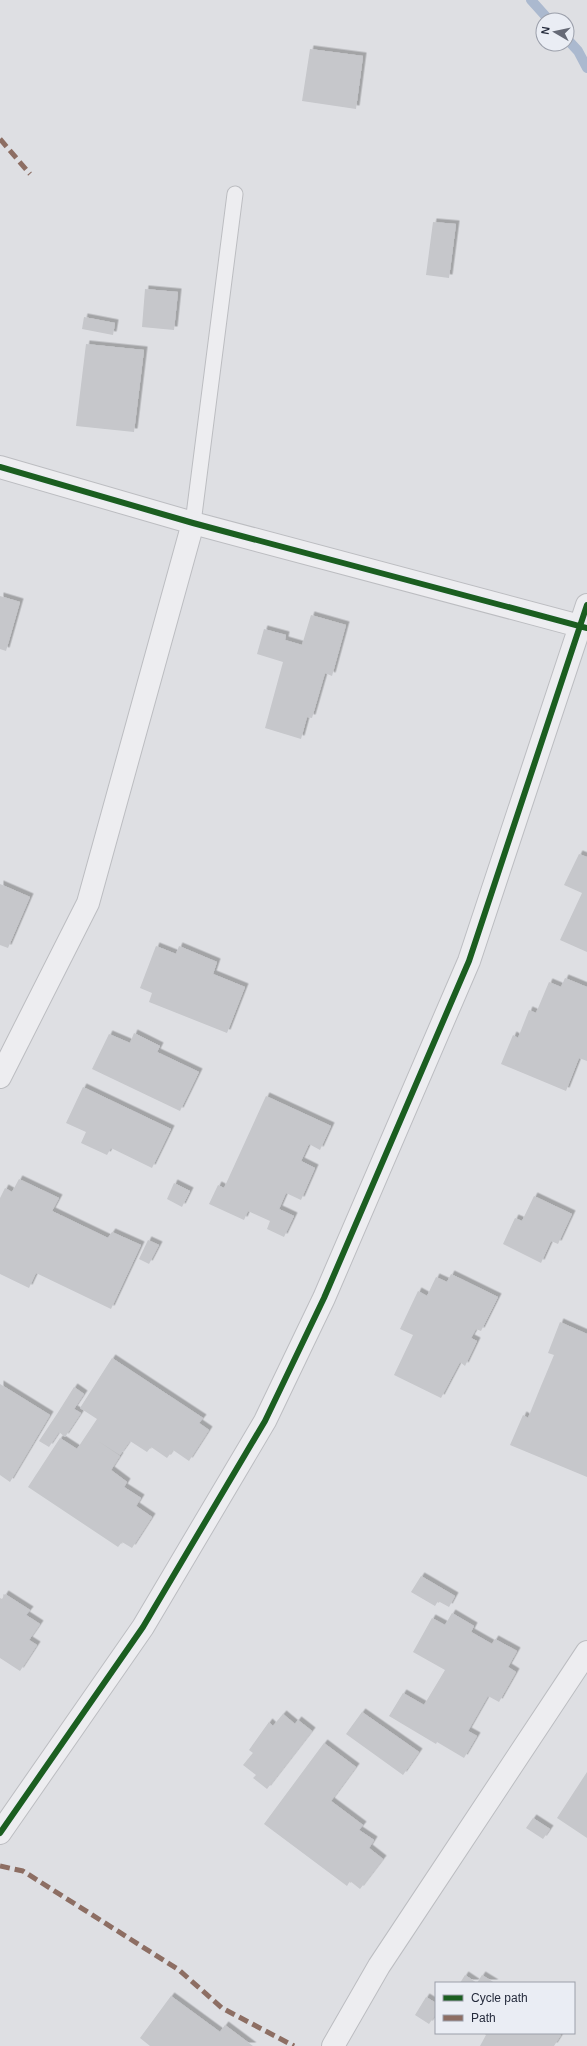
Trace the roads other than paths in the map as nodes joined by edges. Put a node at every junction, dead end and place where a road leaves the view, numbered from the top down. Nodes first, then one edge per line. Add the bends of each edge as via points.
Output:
1 (235, 194) dead end
2 (0, 467) edge
3 (193, 523) junction
4 (587, 605) edge
5 (584, 627) edge
6 (0, 1077) edge
7 (587, 1652) edge
8 (0, 1833) edge
9 (333, 2046) edge

1 - 3 lane
2 - 3 street
3 - 5 street
3 - 6 street via 88,903
4 - 5 street
5 - 8 street via 469,961 324,1298 264,1421 143,1626
7 - 9 street via 379,1966

